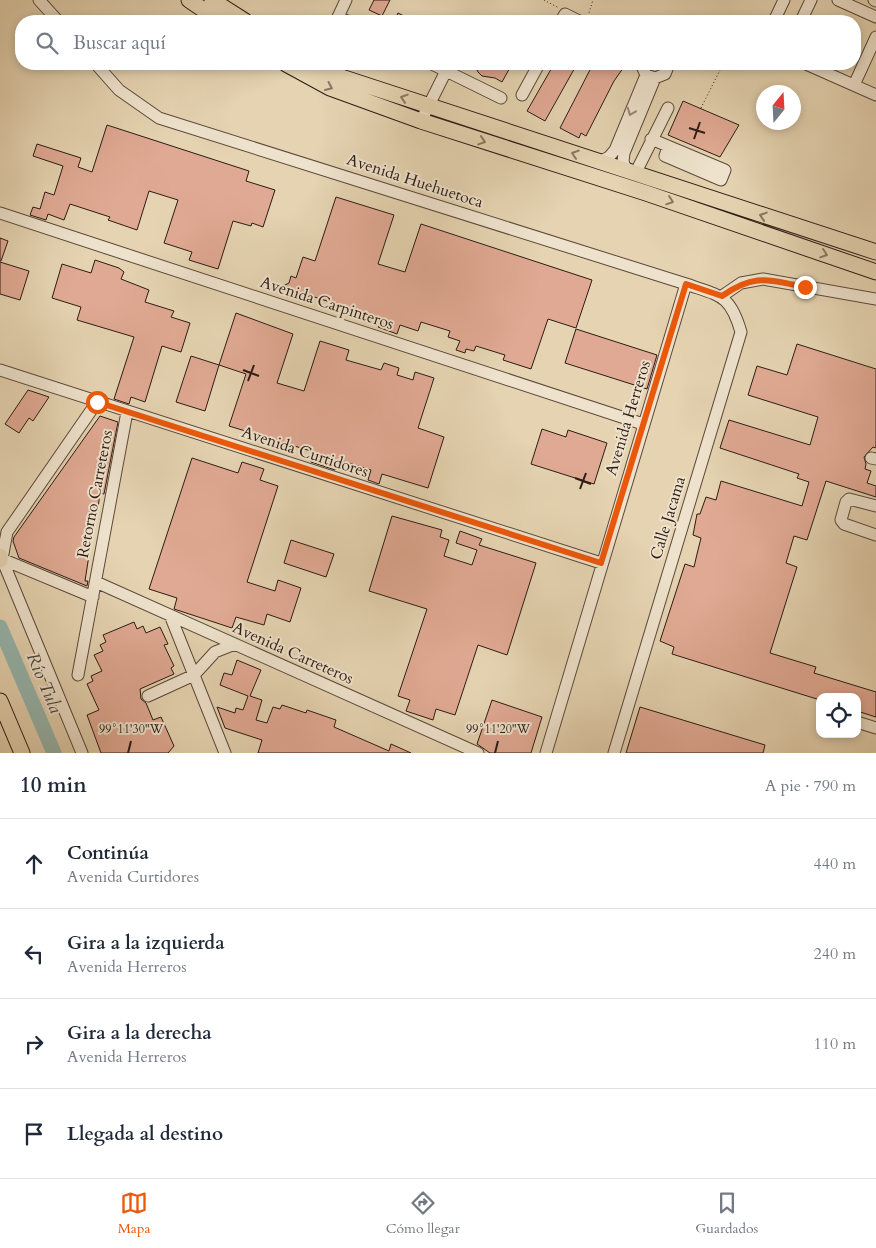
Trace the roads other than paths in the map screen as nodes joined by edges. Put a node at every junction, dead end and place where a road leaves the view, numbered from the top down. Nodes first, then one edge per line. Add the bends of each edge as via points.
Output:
1 (39, 0) edge
2 (189, 0) edge
3 (212, 0) edge
4 (346, 0) edge
5 (784, 0) edge
6 (811, 0) edge
7 (838, 0) edge
8 (53, 15) edge
9 (211, 15) edge
10 (236, 15) edge
11 (339, 15) edge
12 (777, 15) edge
13 (804, 15) edge
14 (876, 17) edge
15 (876, 37) edge
16 (101, 70) edge
17 (297, 70) edge
18 (325, 70) edge
19 (536, 70) edge
20 (667, 70) edge
21 (820, 70) edge
22 (861, 70) edge
23 (861, 70) edge
24 (446, 71) joint
25 (647, 72) edge
26 (854, 85) junction
27 (522, 95) dead end
28 (876, 95) edge
29 (501, 98) dead end
30 (430, 106) junction
31 (668, 108) dead end
32 (421, 121) junction
33 (625, 138) junction
34 (652, 139) junction
35 (668, 146) junction
36 (599, 162) junction
37 (631, 173) junction
38 (648, 186) junction
39 (0, 213) edge
40 (876, 252) edge
41 (876, 272) edge
42 (686, 284) junction
43 (722, 296) junction
44 (876, 300) edge
45 (0, 370) edge
46 (97, 402) junction
47 (127, 412) junction
48 (643, 424) junction
49 (876, 506) edge
50 (876, 535) edge
51 (1, 558) edge
52 (601, 563) junction
53 (96, 582) junction
54 (93, 597) junction
55 (170, 616) junction
56 (234, 644) junction
57 (78, 675) dead end
58 (194, 675) junction
59 (148, 696) dead end
60 (0, 701) edge
61 (861, 723) edge
62 (876, 728) edge
63 (22, 753) edge
64 (82, 753) edge
65 (225, 753) edge
66 (478, 753) edge
67 (546, 753) edge
68 (614, 753) edge

1 - 8 street
2 - 9 main road
3 - 10 main road
4 - 11 street
5 - 12 street
6 - 13 street
7 - 14 street
15 - 23 street
16 - 42 street, Avenida Huehuetoca via 119,90 160,118
17 -> 32 main road via 330,88
30 -> 18 main road
19 - 27 street
20 - 25 street via 665,74
21 - 26 street
22 - 26 street
24 - 29 street
24 - 30 street
25 - 33 street
26 - 28 street
30 - 32 street
36 -> 30 main road
31 - 34 street
32 -> 38 main road
33 - 36 street via 612,154
33 - 37 street via 623,157
34 - 35 street
34 - 37 street
35 - 35 street via 725,170 721,180 665,156
36 - 37 main road
37 - 38 main road
40 -> 38 main road
38 -> 41 main road
39 - 48 street, Avenida Carpinteros
42 - 43 street
42 - 48 street, Avenida Herreros
43 - 44 street via 741,283 762,279
43 - 68 street, Calle Jacama via 735,310 741,332
45 - 46 street, Avenida Curtidores
46 - 47 street, Avenida Curtidores
46 - 51 street via 7,532
47 - 52 street, Avenida Curtidores
47 - 53 street, Retorno Carreteros
48 - 52 street, Avenida Herreros
49 - 50 street via 849,499 840,520
51 - 54 street
51 - 64 street
52 - 67 street, Avenida Herreros
53 - 54 street, Retorno Carreteros
53 - 55 street, Avenida Carreteros
54 - 57 street, Retorno Carreteros
55 - 56 street, Avenida Carreteros
55 - 58 street
56 - 58 street via 215,652
56 - 66 street, Avenida Carreteros
58 - 59 street
58 - 65 street
60 - 63 main road
61 - 62 street

